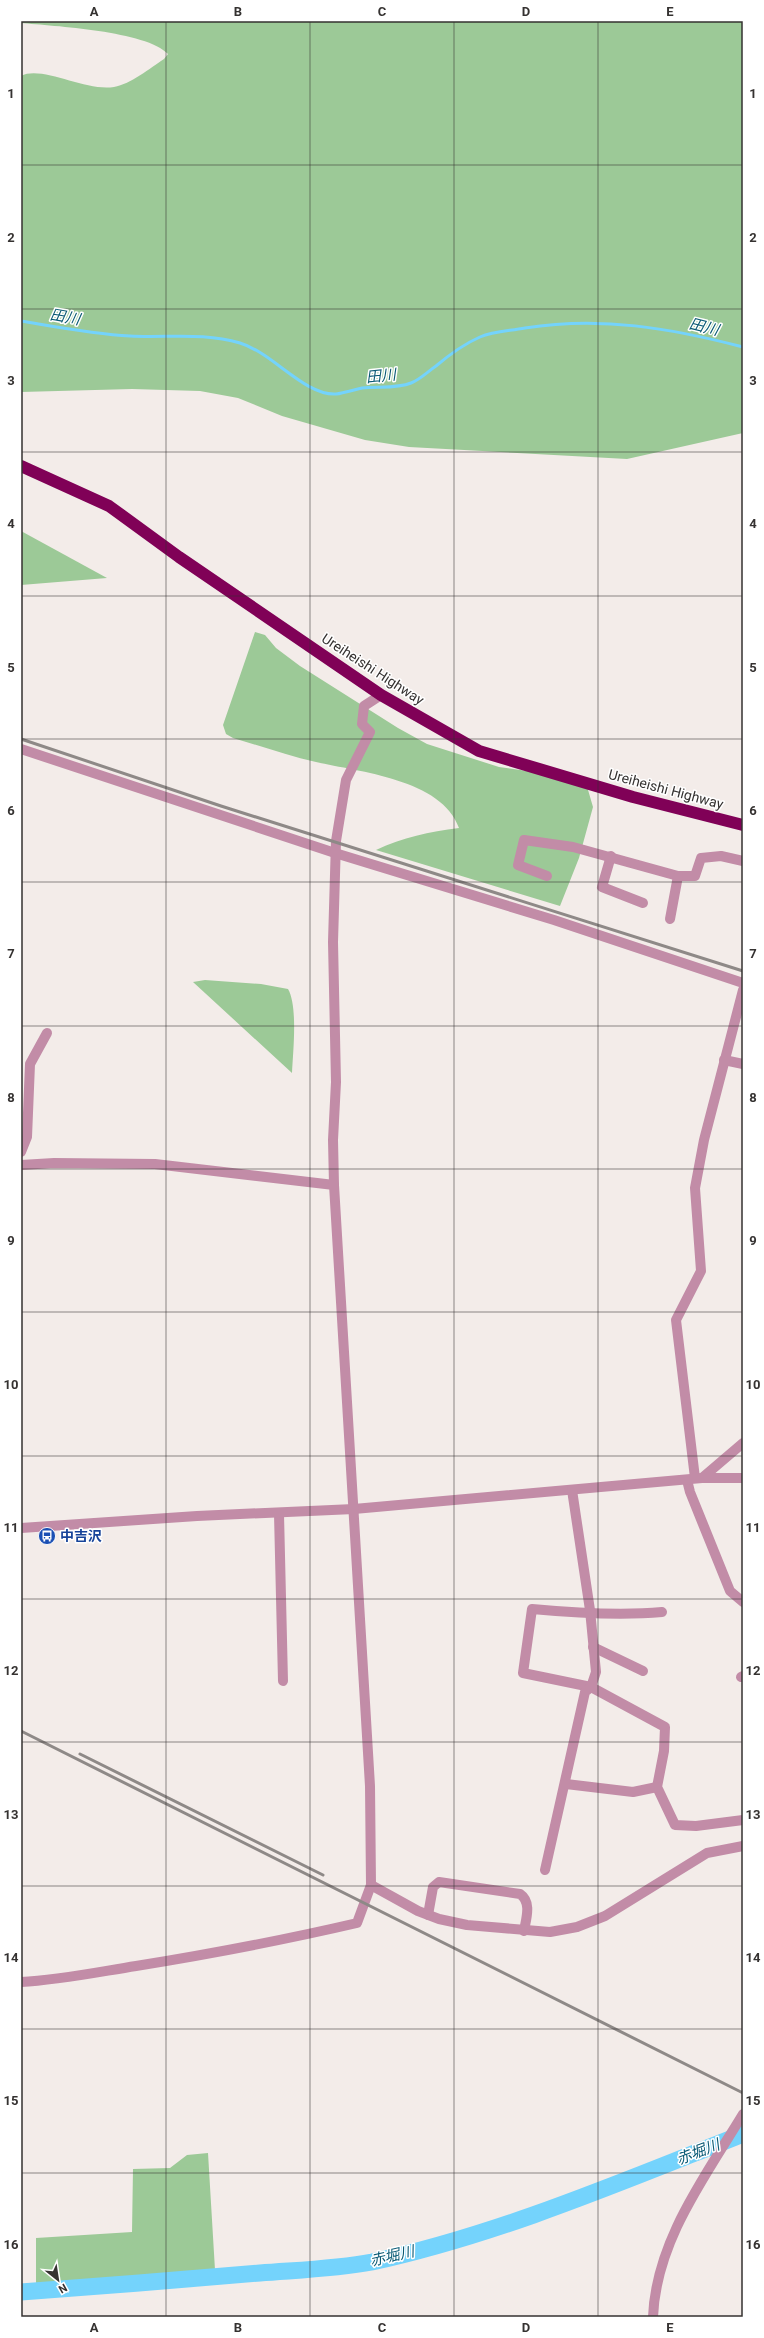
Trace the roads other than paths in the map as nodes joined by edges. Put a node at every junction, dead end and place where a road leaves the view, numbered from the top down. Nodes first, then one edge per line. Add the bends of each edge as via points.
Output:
1 (21, 466) edge
2 (381, 695) junction
3 (21, 748) edge
4 (743, 824) edge
5 (335, 853) junction
6 (611, 856) junction
7 (743, 861) edge
8 (547, 876) dead end
9 (678, 876) junction
10 (643, 903) dead end
11 (670, 918) dead end
12 (743, 983) edge
13 (743, 990) edge
14 (47, 1033) dead end
15 (724, 1060) junction
16 (25, 1064) edge
17 (743, 1064) edge
18 (21, 1152) edge
19 (21, 1165) edge
20 (334, 1184) junction
21 (743, 1443) edge
22 (743, 1478) edge
23 (695, 1479) junction
24 (572, 1490) junction
25 (354, 1509) junction
26 (279, 1514) junction
27 (21, 1528) edge
28 (743, 1602) edge
29 (662, 1612) dead end
30 (589, 1614) junction
31 (593, 1647) junction
32 (643, 1671) dead end
33 (283, 1681) dead end
34 (591, 1687) junction
35 (566, 1784) junction
36 (657, 1787) junction
37 (743, 1820) edge
38 (743, 1846) edge
39 (545, 1870) dead end
40 (372, 1885) junction
41 (428, 1915) junction
42 (524, 1931) junction
43 (21, 1982) edge
44 (743, 2114) edge
45 (653, 2317) edge

1 - 2 highway, Ureiheishi Highway via 109,506
2 - 4 highway, Ureiheishi Highway via 479,751 633,797
2 - 5 street via 364,706 362,724 370,732 346,780
3 - 5 street
5 - 12 street via 554,920
5 - 20 street
6 - 8 street via 524,840 518,865
6 - 9 street
6 - 10 street via 602,887
7 - 9 street via 721,856 701,858 695,876
9 - 11 street
13 - 15 street
14 - 16 street
15 - 17 street
15 - 23 street via 695,1188 701,1271 676,1320
16 - 18 street via 27,1137
19 - 20 street via 155,1164
20 - 25 street
21 - 23 street
22 - 23 street
23 - 24 street
23 - 28 street via 690,1492 730,1591
24 - 25 street
24 - 30 street
25 - 26 street
25 - 40 street via 370,1786
26 - 27 street via 197,1516
26 - 33 street
29 - 30 street via 632,1615 624,1612
30 - 31 street
30 - 34 street via 532,1609 523,1673
31 - 32 street
31 - 34 street via 596,1672
34 - 35 street via 585,1692
34 - 36 street via 665,1727 664,1751
35 - 36 street via 633,1792
35 - 39 street
36 - 37 street via 675,1825 696,1826
38 - 42 street via 707,1853 618,1909 592,1921 563,1930
40 - 41 street
40 - 43 street via 358,1923 186,1958
41 - 42 street via 455,1924
41 - 42 street via 433,1887 438,1882 520,1894 527,1904
44 - 45 street via 683,2214 665,2252 657,2281

